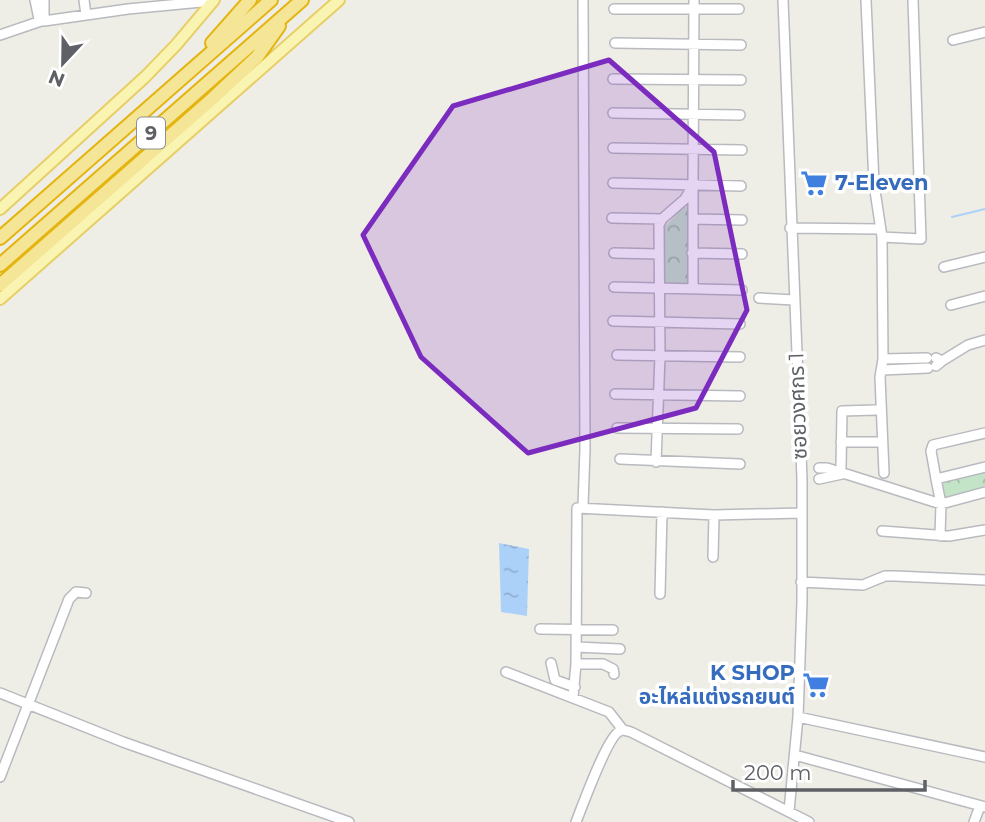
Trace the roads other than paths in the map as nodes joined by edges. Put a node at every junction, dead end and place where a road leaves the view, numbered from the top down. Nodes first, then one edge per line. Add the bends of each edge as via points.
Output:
1 (35, 0) edge
2 (44, 0) edge
3 (84, 0) edge
4 (250, 0) edge
5 (271, 0) edge
6 (302, 0) edge
7 (339, 0) edge
8 (583, 0) edge
9 (783, 0) edge
10 (866, 0) edge
11 (913, 0) edge
12 (199, 1) edge
13 (213, 1) edge
14 (141, 4) edge
15 (644, 4) edge
16 (694, 4) edge
17 (709, 4) edge
18 (614, 9) dead end
19 (739, 9) dead end
20 (86, 15) junction
21 (285, 15) junction
22 (42, 21) junction
23 (985, 32) edge
24 (0, 35) edge
25 (953, 40) dead end
26 (615, 43) dead end
27 (694, 44) junction
28 (741, 45) dead end
29 (187, 73) junction
30 (613, 79) dead end
31 (693, 80) junction
32 (741, 80) dead end
33 (613, 113) dead end
34 (693, 115) junction
35 (740, 115) dead end
36 (613, 148) dead end
37 (692, 149) junction
38 (742, 150) dead end
39 (613, 183) dead end
40 (692, 185) junction
41 (741, 186) dead end
42 (0, 209) edge
43 (86, 209) junction
44 (612, 218) dead end
45 (662, 219) junction
46 (693, 219) junction
47 (742, 220) dead end
48 (790, 228) junction
49 (881, 233) junction
50 (0, 238) edge
51 (29, 240) junction
52 (614, 253) dead end
53 (692, 253) junction
54 (659, 254) junction
55 (741, 254) dead end
56 (985, 257) edge
57 (0, 265) edge
58 (944, 267) dead end
59 (0, 285) edge
60 (614, 287) dead end
61 (659, 288) junction
62 (693, 289) junction
63 (741, 290) dead end
64 (985, 296) edge
65 (759, 298) dead end
66 (0, 299) edge
67 (794, 300) junction
68 (951, 304) dead end
69 (613, 321) dead end
70 (659, 323) junction
71 (740, 324) dead end
72 (985, 340) edge
73 (617, 355) dead end
74 (660, 356) junction
75 (740, 357) dead end
76 (883, 359) junction
77 (934, 362) junction
78 (881, 370) junction
79 (615, 394) dead end
80 (657, 395) junction
81 (740, 396) dead end
82 (876, 410) dead end
83 (617, 428) dead end
84 (656, 429) junction
85 (738, 429) dead end
86 (985, 433) edge
87 (842, 442) junction
88 (877, 442) dead end
89 (620, 459) dead end
90 (656, 462) junction
91 (740, 464) dead end
92 (985, 467) edge
93 (801, 468) junction
94 (840, 473) junction
95 (884, 473) dead end
96 (802, 479) junction
97 (936, 479) junction
98 (985, 492) edge
99 (941, 504) junction
100 (583, 506) junction
101 (662, 512) junction
102 (801, 513) junction
103 (714, 515) junction
104 (985, 530) edge
105 (882, 531) dead end
106 (940, 536) junction
107 (713, 557) dead end
108 (985, 580) edge
109 (801, 582) junction
110 (86, 593) dead end
111 (660, 594) dead end
112 (540, 629) dead end
113 (613, 630) dead end
114 (576, 631) junction
115 (576, 647) junction
116 (620, 649) dead end
117 (551, 663) dead end
118 (576, 664) junction
119 (506, 673) dead end
120 (614, 674) dead end
121 (574, 692) junction
122 (0, 693) edge
123 (27, 703) junction
124 (798, 717) junction
125 (623, 730) junction
126 (795, 755) junction
127 (985, 757) edge
128 (0, 777) edge
129 (982, 807) edge
130 (789, 811) junction
131 (349, 822) edge
132 (576, 822) edge
133 (809, 822) edge
134 (974, 822) edge

1 - 22 street
2 - 22 street
3 - 20 street
4 - 29 highway
5 - 29 highway, 9
6 - 21 highway, 9
7 - 66 main road
8 - 100 street
9 - 48 street, ซอยวงศกร 1
10 - 49 street via 874,184
11 - 49 street via 921,240
12 - 13 street
12 - 14 street
13 - 42 main road via 151,72
14 - 20 street
15 - 16 street
15 - 18 street
16 - 17 street
16 - 27 street
17 - 19 street
20 - 22 street
21 - 43 highway via 257,57
21 - 51 highway, 9
22 - 24 street
23 - 25 street
26 - 27 street
27 - 28 street
27 - 31 street
29 - 50 highway, 9
30 - 31 street
31 - 32 street
31 - 34 street
33 - 34 street
34 - 35 street
34 - 37 street
36 - 37 street
37 - 38 street
37 - 40 street
39 - 40 street
40 - 41 street
40 - 45 street via 685,199
40 - 46 street
43 - 51 highway
43 - 59 highway
44 - 45 street
45 - 54 street
46 - 47 street
46 - 53 street
48 - 49 street
48 - 67 street, ซอยวงศกร 1
49 - 76 street
51 - 57 highway, 9
52 - 54 street
53 - 55 street
53 - 62 street
54 - 61 street
56 - 58 street
60 - 61 street
61 - 62 street
61 - 70 street
62 - 63 street
64 - 68 street
65 - 67 street
67 - 93 street, ซอยวงศกร 1
69 - 70 street
70 - 71 street
70 - 74 street
72 - 77 street
73 - 74 street
74 - 75 street
74 - 80 street
76 - 77 street
76 - 78 street
77 - 78 street
78 - 95 street
79 - 80 street
80 - 81 street
80 - 84 street
82 - 87 street via 842,411
83 - 84 street
84 - 85 street
84 - 90 street
86 - 97 street via 933,445
87 - 88 street
87 - 94 street
89 - 90 street
90 - 91 street
92 - 97 street
93 - 94 street
93 - 96 street, ซอยวงศกร 1
94 - 96 street
94 - 99 street
96 - 102 street, ซอยวงศกร 1
97 - 99 street
98 - 99 street
99 - 106 street
100 - 101 street
100 - 114 street via 575,513
101 - 103 street
101 - 111 street
102 - 103 street
102 - 109 street, ซอยวงศกร 1
103 - 107 street
104 - 106 street
105 - 106 street
108 - 109 street via 885,576 863,585
109 - 124 street, ซอยวงศกร 1
110 - 123 street via 76,592 69,599
112 - 114 street
113 - 114 street
114 - 115 street
115 - 116 street
115 - 118 street
117 - 121 street via 555,680
118 - 120 street via 603,664
118 - 121 street
119 - 121 street
121 - 125 street via 609,712
122 - 123 street
123 - 128 street
123 - 131 street
124 - 126 street, ซอยวงศกร 1
124 - 127 street
125 - 130 street
125 - 132 street via 609,743
126 - 129 street
126 - 130 street, ซอยวงศกร 1
129 - 134 street
130 - 133 street

